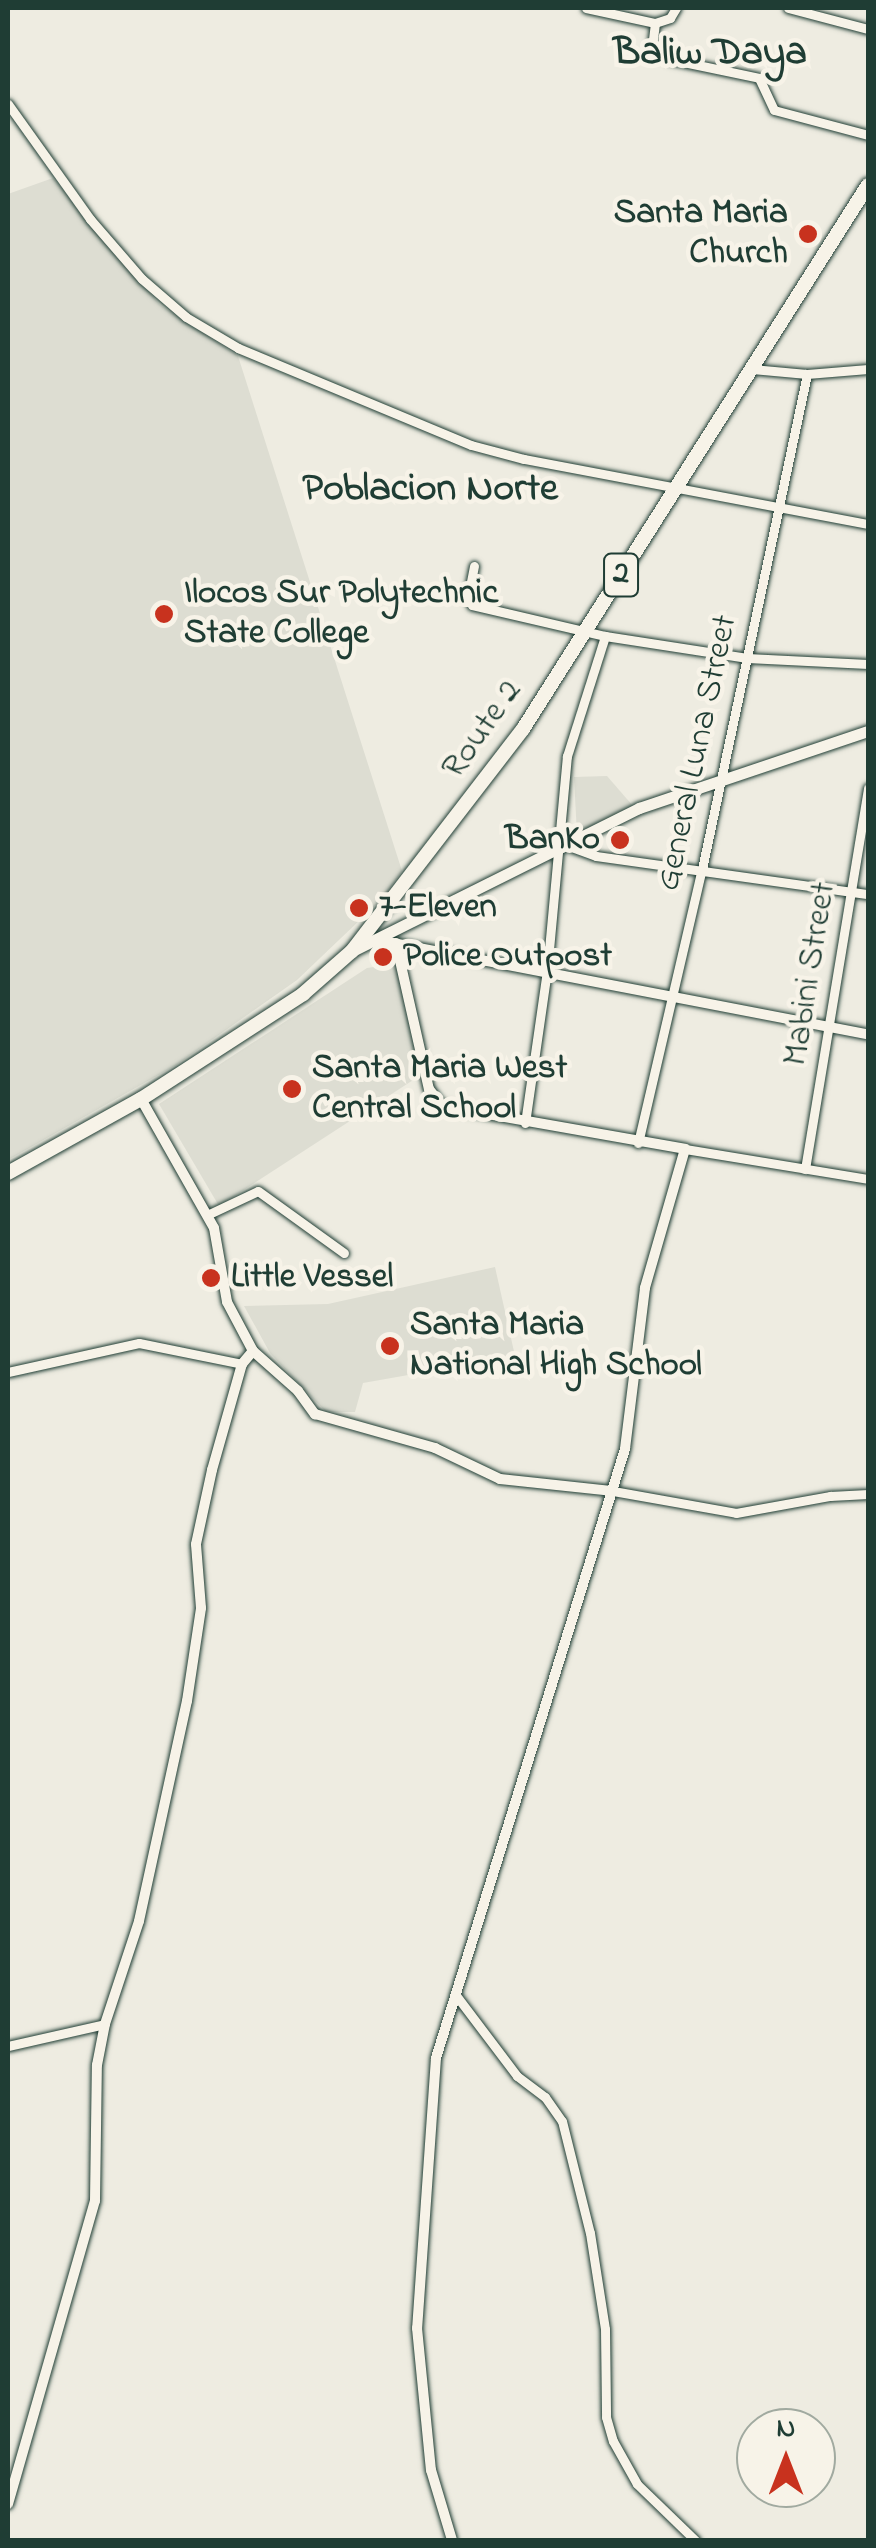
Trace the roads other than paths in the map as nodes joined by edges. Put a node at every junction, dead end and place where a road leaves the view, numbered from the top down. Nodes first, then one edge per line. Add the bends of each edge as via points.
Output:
1 (586, 8) edge
2 (676, 8) edge
3 (788, 8) edge
4 (655, 23) junction
5 (868, 29) edge
6 (8, 104) edge
7 (868, 135) edge
8 (868, 185) edge
9 (868, 368) edge
10 (749, 369) junction
11 (807, 374) junction
12 (676, 489) junction
13 (780, 509) junction
14 (868, 524) edge
15 (474, 566) dead end
16 (586, 629) junction
17 (605, 636) junction
18 (746, 658) junction
19 (868, 664) edge
20 (868, 731) edge
21 (723, 776) junction
22 (868, 788) edge
23 (563, 846) junction
24 (702, 869) junction
25 (852, 891) junction
26 (868, 894) edge
27 (378, 940) junction
28 (396, 943) junction
29 (352, 952) junction
30 (547, 972) junction
31 (670, 996) junction
32 (831, 1026) junction
33 (868, 1034) edge
34 (141, 1098) junction
35 (525, 1123) junction
36 (638, 1144) junction
37 (685, 1149) junction
38 (806, 1169) junction
39 (8, 1173) edge
40 (868, 1179) edge
41 (208, 1215) junction
42 (344, 1253) dead end
43 (253, 1350) junction
44 (242, 1364) junction
45 (8, 1372) edge
46 (868, 1494) edge
47 (612, 1495) junction
48 (453, 1992) junction
49 (104, 2024) junction
50 (8, 2046) edge
51 (8, 2504) edge
52 (452, 2540) edge
53 (696, 2540) edge

1 - 4 street
2 - 4 street
3 - 5 street
4 - 7 street via 652,47 669,59 759,78 774,110
6 - 12 street via 142,280 212,334 470,445
8 - 10 highway, Route 2 / 2
9 - 11 street
10 - 11 street
10 - 12 highway, Route 2 / 2
11 - 13 street, General Luna Street
12 - 13 street
12 - 16 highway, Route 2 / 2
13 - 14 street
13 - 18 street, General Luna Street
15 - 16 street via 472,605
16 - 17 street
16 - 29 highway, Route 2 / 2 via 491,773
17 - 18 street
17 - 23 street via 567,756
18 - 19 street
18 - 21 street, General Luna Street
20 - 21 main road
21 - 23 main road
21 - 24 street, General Luna Street
22 - 25 street, Mabini Street
23 - 24 street
23 - 27 main road
23 - 30 street
24 - 25 street
24 - 31 street, General Luna Street
25 - 26 street
25 - 32 street, Mabini Street
27 - 28 street
27 - 29 main road
28 - 30 street
28 - 35 street via 434,1100 454,1111
29 - 34 highway, Route 2 / 2 via 304,994
30 - 31 street
30 - 35 street
31 - 32 street
31 - 36 street, General Luna Street
32 - 33 street
32 - 38 street, Mabini Street
34 - 39 highway, Route 2 / 2
34 - 41 street
35 - 36 street
36 - 37 street
37 - 38 street
37 - 47 street via 645,1288 625,1448
38 - 40 street
41 - 42 street via 258,1191
41 - 43 street via 227,1302
43 - 44 street
43 - 47 street via 324,1419 434,1448 500,1479
44 - 45 street via 139,1343
44 - 49 street via 196,1544 201,1608 187,1701 138,1921
46 - 47 street via 736,1513
47 - 48 street
48 - 52 street via 430,2102 418,2328 431,2470
48 - 53 street via 517,2076 562,2121 606,2329 606,2417 637,2484
49 - 50 street
49 - 51 street via 94,2094 95,2201

